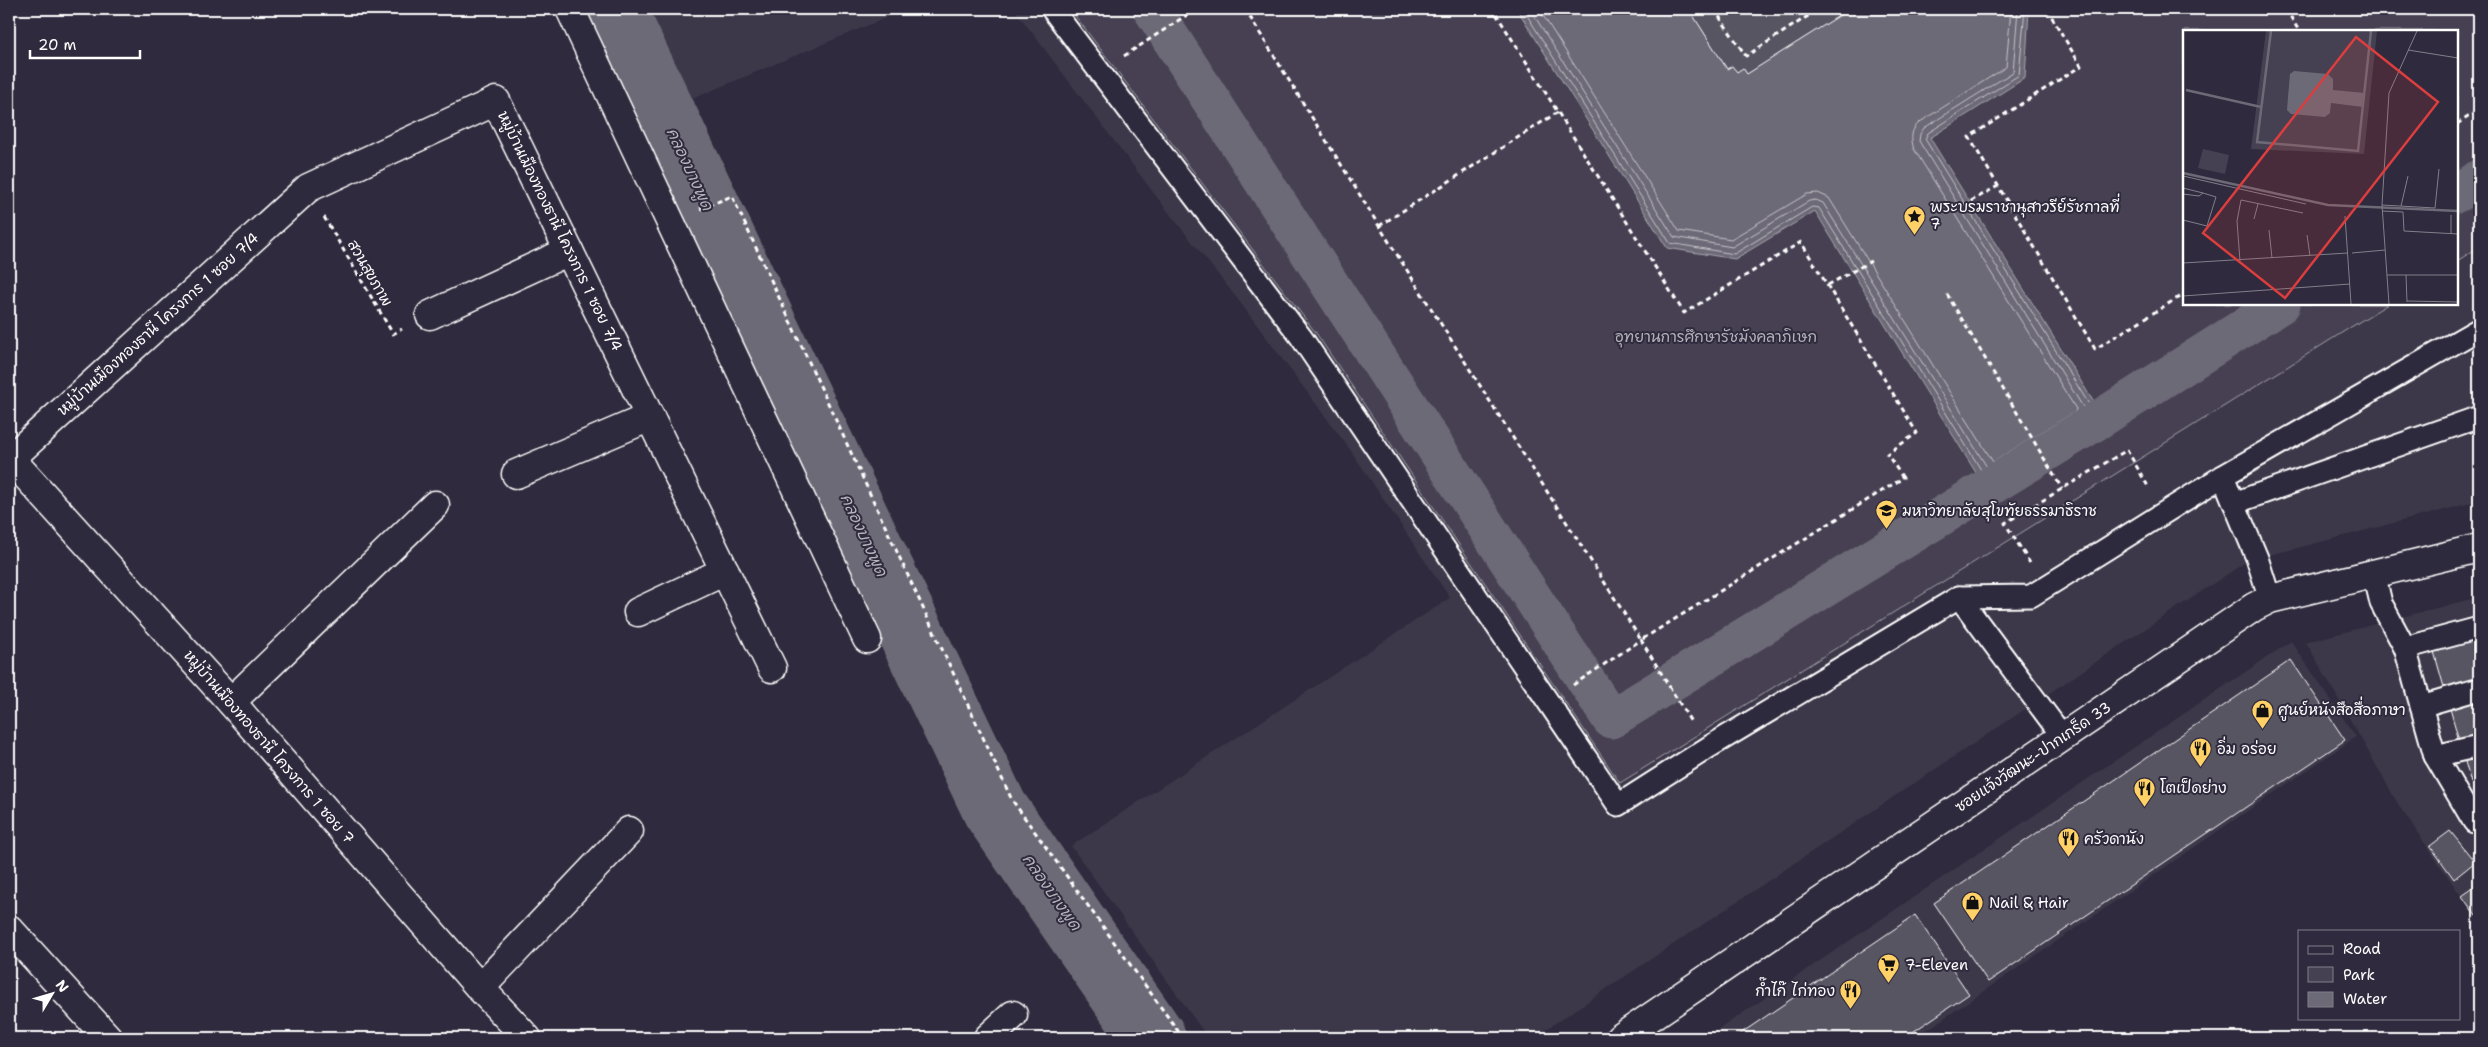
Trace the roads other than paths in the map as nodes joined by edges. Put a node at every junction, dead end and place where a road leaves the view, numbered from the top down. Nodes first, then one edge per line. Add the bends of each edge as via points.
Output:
1 (570, 9) edge
2 (1052, 9) edge
3 (569, 251) junction
4 (430, 315) road end
5 (2479, 329) edge
6 (650, 417) junction
7 (2479, 417) edge
8 (10, 458) edge
9 (516, 474) dead end
10 (2223, 476) junction
11 (2234, 503) junction
12 (435, 505) dead end
13 (2479, 548) edge
14 (725, 571) junction
15 (2374, 574) junction
16 (1959, 597) junction
17 (2270, 599) junction
18 (638, 612) dead end
19 (2479, 628) edge
20 (867, 639) dead end
21 (2404, 648) junction
22 (772, 668) dead end
23 (2479, 689) edge
24 (230, 702) junction
25 (2421, 706) junction
26 (2062, 737) junction
27 (2479, 746) edge
28 (2435, 756) junction
29 (2479, 820) edge
30 (629, 831) dead end
31 (9, 928) edge
32 (480, 988) junction
33 (1014, 1015) dead end
34 (108, 1038) edge
35 (527, 1038) edge
36 (988, 1038) edge
37 (1620, 1038) edge

1 - 20 street
2 - 16 lane via 1301,337 1618,805
3 - 4 street
3 - 6 street, หมู่บ้านเมืองทองธานี โครงการ 1 ซอย 7/4
3 - 8 street, หมู่บ้านเมืองทองธานี โครงการ 1 ซอย 7/4 via 496,101 308,188
5 - 10 lane
6 - 9 street
6 - 14 street, หมู่บ้านเมืองทองธานี โครงการ 1 ซอย 7/4
7 - 11 lane
8 - 24 street, หมู่บ้านเมืองทองธานี โครงการ 1 ซอย 7
10 - 11 lane
10 - 16 lane via 2031,596
11 - 17 lane
12 - 24 street
13 - 15 street, ซอยแจ้งวัฒนะ-ปากเกร็ด 33
14 - 18 street
14 - 22 street, หมู่บ้านเมืองทองธานี โครงการ 1 ซอย 7/4
15 - 17 street, ซอยแจ้งวัฒนะ-ปากเกร็ด 33
15 - 21 lane via 2381,603
16 - 26 lane
17 - 26 street, ซอยแจ้งวัฒนะ-ปากเกร็ด 33 via 2254,606
19 - 21 lane
21 - 25 lane
23 - 25 lane
24 - 32 street, หมู่บ้านเมืองทองธานี โครงการ 1 ซอย 7
25 - 28 lane
26 - 37 street, ซอยแจ้งวัฒนะ-ปากเกร็ด 33
27 - 28 lane
28 - 29 lane via 2474,822
30 - 32 street
31 - 34 street
32 - 35 street, หมู่บ้านเมืองทองธานี โครงการ 1 ซอย 7
33 - 36 street

